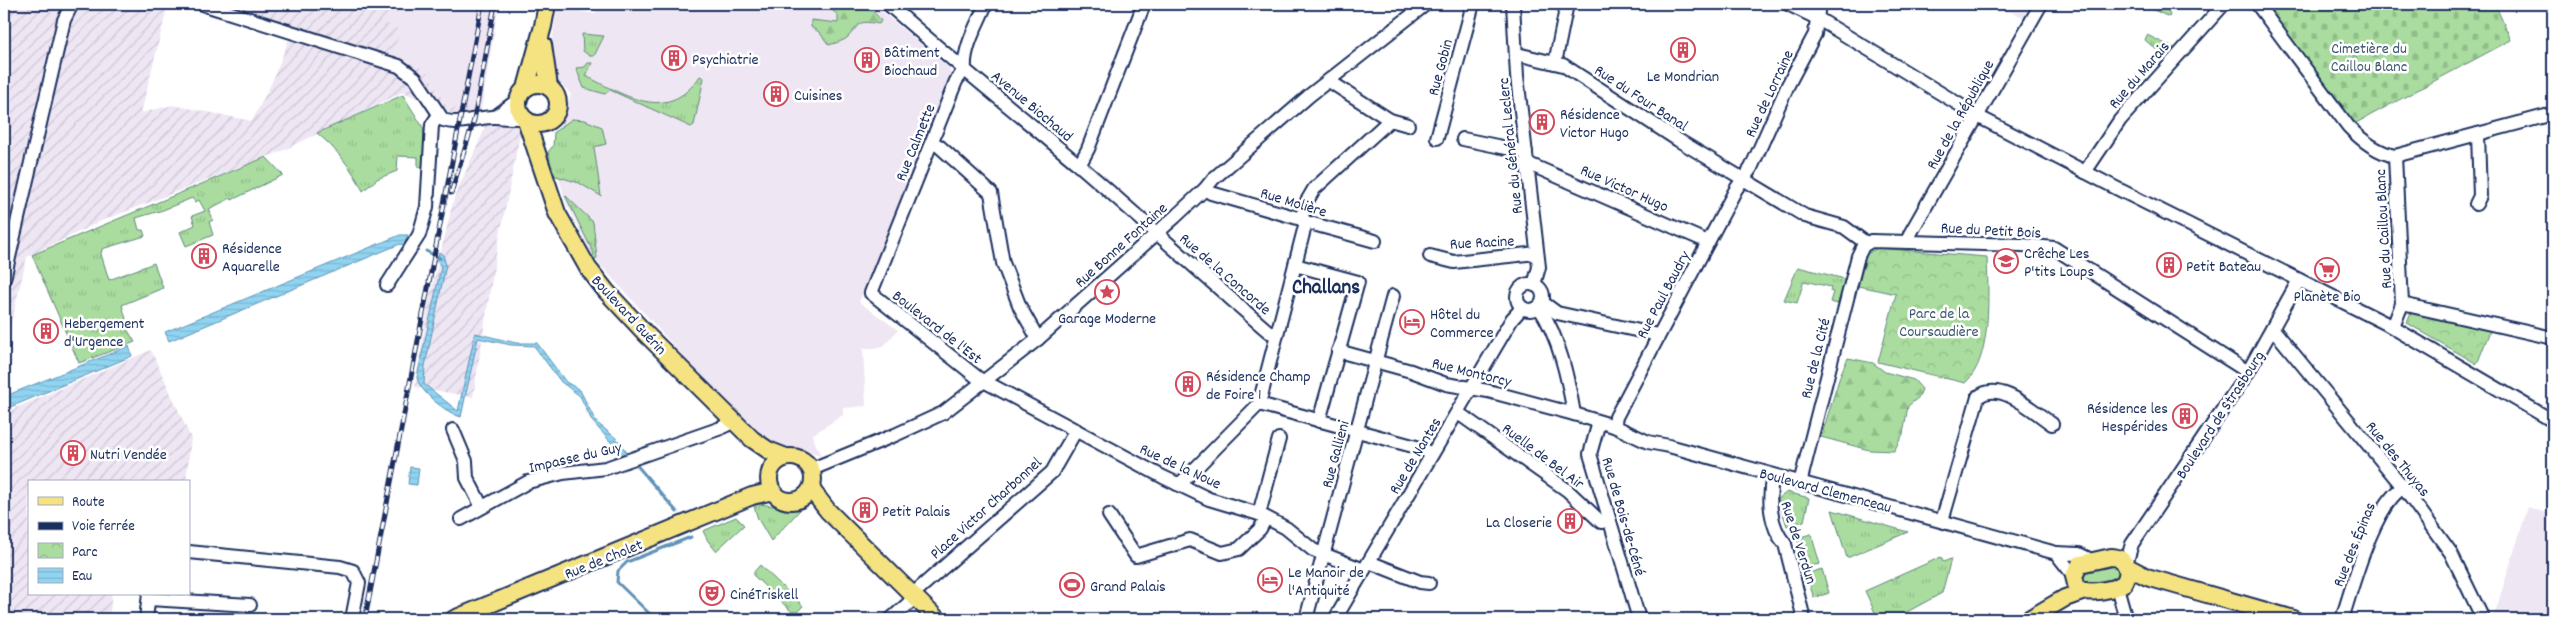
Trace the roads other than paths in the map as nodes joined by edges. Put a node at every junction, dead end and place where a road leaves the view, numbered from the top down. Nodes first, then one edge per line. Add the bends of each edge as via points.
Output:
1 (63, 4) edge
2 (72, 4) edge
3 (202, 4) edge
4 (546, 4) edge
5 (888, 4) edge
6 (986, 4) edge
7 (1144, 4) edge
8 (1426, 4) edge
9 (1473, 4) edge
10 (1512, 4) edge
11 (1567, 4) edge
12 (1788, 4) edge
13 (1819, 4) edge
14 (2041, 4) edge
15 (2224, 4) edge
16 (2257, 4) edge
17 (230, 8) edge
18 (1817, 18) junction
19 (64, 20) junction
20 (543, 26) junction
21 (1517, 54) junction
22 (1554, 63) junction
23 (965, 69) junction
24 (1329, 81) junction
25 (548, 87) junction
26 (523, 93) junction
27 (2553, 114) edge
28 (438, 116) junction
29 (1977, 116) junction
30 (495, 117) junction
31 (525, 119) junction
32 (1390, 120) junction
33 (549, 121) junction
34 (1408, 125) dead end
35 (2478, 134) junction
36 (1437, 138) dead end
37 (1463, 139) dead end
38 (932, 142) junction
39 (2395, 156) junction
40 (1527, 158) junction
41 (542, 166) junction
42 (1080, 166) junction
43 (2085, 172) junction
44 (1744, 180) junction
45 (1206, 189) junction
46 (2476, 204) dead end
47 (1304, 220) junction
48 (1156, 234) junction
49 (1375, 241) dead end
50 (1908, 241) junction
51 (1708, 242) junction
52 (1866, 243) junction
53 (1537, 253) junction
54 (1430, 256) dead end
55 (1295, 265) junction
56 (4, 279) edge
57 (2299, 280) junction
58 (387, 285) dead end
59 (1534, 285) junction
60 (870, 293) joint
61 (1393, 296) dead end
62 (2402, 304) junction
63 (1541, 305) junction
64 (1522, 308) junction
65 (2393, 327) junction
66 (2273, 329) junction
67 (1658, 334) junction
68 (1277, 335) junction
69 (2553, 338) edge
70 (1038, 339) junction
71 (1338, 350) junction
72 (1376, 361) junction
73 (2248, 372) junction
74 (986, 381) junction
75 (1472, 388) junction
76 (1260, 404) junction
77 (1458, 413) junction
78 (1574, 414) junction
79 (734, 421) junction
80 (1319, 421) junction
81 (2553, 421) edge
82 (1599, 422) junction
83 (2052, 424) dead end
84 (1614, 426) junction
85 (453, 430) dead end
86 (1076, 430) junction
87 (1357, 431) junction
88 (752, 439) junction
89 (1279, 439) dead end
90 (1432, 454) junction
91 (786, 457) junction
92 (812, 469) junction
93 (1773, 475) junction
94 (771, 481) junction
95 (1800, 483) junction
96 (1177, 484) junction
97 (2403, 487) junction
98 (807, 494) junction
99 (482, 507) junction
100 (1109, 515) dead end
101 (1262, 516) junction
102 (461, 520) dead end
103 (1610, 521) junction
104 (1942, 521) junction
105 (2132, 544) junction
106 (190, 552) edge
107 (2056, 553) junction
108 (1324, 554) junction
109 (2110, 557) junction
110 (2093, 561) junction
111 (2126, 565) junction
112 (1367, 566) junction
113 (2147, 578) junction
114 (2078, 582) junction
115 (1429, 583) dead end
116 (2121, 585) junction
117 (149, 596) edge
118 (911, 598) junction
119 (250, 605) dead end
120 (146, 619) edge
121 (352, 619) edge
122 (454, 619) edge
123 (891, 619) edge
124 (926, 619) edge
125 (937, 619) edge
126 (1306, 619) edge
127 (1335, 619) edge
128 (1639, 619) edge
129 (1804, 619) edge
130 (2029, 619) edge
131 (2126, 619) edge
132 (2294, 619) edge
133 (2342, 619) edge
134 (2483, 619) edge

1 - 19 street
2 - 19 street
3 - 17 street
4 - 20 main road
5 - 23 street, Avenue Biochaud
6 - 23 street, Rue Calmette via 964,61
7 - 42 street
8 - 24 street, Rue Bonne Fontaine
9 - 36 street, Rue Gobin
10 - 21 street, Rue du Général Leclerc
11 - 22 street
12 - 18 street
13 - 18 street, Rue de Lorraine
14 - 29 street, Rue de la République
15 - 43 street, Rue du Marais via 2120,120
16 - 39 street, Rue du Caillou Blanc via 2348,126 2366,143 2386,155
17 - 28 street via 399,66 415,78
18 - 29 street
18 - 44 street, Rue de Lorraine via 1815,34
19 - 56 street
20 - 25 main road
20 - 26 main road
21 - 22 street, Rue du Four Banal
21 - 40 street, Rue du Général Leclerc
22 - 44 street, Rue du Four Banal via 1563,65
23 - 38 street, Rue Calmette via 956,81
23 - 42 street, Avenue Biochaud
24 - 32 street
24 - 45 street, Rue Bonne Fontaine via 1223,170
25 - 26 main road via 537,84
25 - 33 main road via 558,102 556,114
26 - 30 street
26 - 31 main road via 519,109
27 - 35 street
28 - 30 street via 449,122
28 - 58 street via 432,125 427,207 417,240
29 - 43 street
29 - 50 street, Rue de la République
30 - 31 street
31 - 33 main road via 537,124
31 - 41 main road, Boulevard Guérin
32 - 34 street
32 - 47 street via 1314,189 1306,200
33 - 41 main road, Boulevard Guérin
35 - 39 street
35 - 46 street via 2480,196
37 - 40 street, Rue Victor Hugo
38 - 60 street, Rue Calmette
38 - 70 street via 991,193 1003,263 1020,306
39 - 62 street, Rue du Caillou Blanc
40 - 51 street, Rue Victor Hugo
40 - 53 street, Rue du Général Leclerc
41 - 79 main road, Boulevard Guérin via 558,213 592,273 647,336
42 - 48 street, Avenue Biochaud
43 - 57 street
44 - 51 street, Rue Paul Baudry
44 - 52 street via 1805,216 1844,227
45 - 47 street, Rue Molière
45 - 48 street, Rue Bonne Fontaine
47 - 49 street, Rue Molière
47 - 55 street
48 - 68 street, Rue de la Concorde via 1269,332
48 - 70 street, Rue Bonne Fontaine
50 - 52 street, Rue du Petit Bois via 1876,240
50 - 73 street, Rue du Petit Bois via 2054,248
51 - 67 street, Rue Paul Baudry
52 - 95 street, Rue de la Cité via 1856,265
53 - 54 street, Rue Racine via 1454,262
53 - 59 street, Rue du Général Leclerc via 1539,267
55 - 68 street
55 - 71 street via 1358,282
57 - 65 street
57 - 66 street, Boulevard de Strasbourg
59 - 63 street via 1541,290
59 - 64 street via 1523,286 1518,291 1517,302
60 - 74 street, Boulevard de l'Est
61 - 72 street, Rue Gallieni
62 - 65 street, Rue du Caillou Blanc
62 - 69 street
63 - 64 street via 1529,311
63 - 67 street via 1557,313
63 - 78 street via 1552,329
64 - 75 street, Rue de Nantes via 1512,319
65 - 81 street
66 - 73 street, Boulevard de Strasbourg
66 - 97 street, Rue des Thuyas
67 - 84 street, Rue Paul Baudry
68 - 76 street
70 - 74 street, Rue Bonne Fontaine
71 - 72 street, Rue Montorcy
71 - 80 street
72 - 75 street, Rue Montorcy via 1446,384
72 - 87 street, Rue Gallieni
73 - 105 street, Boulevard de Strasbourg
74 - 86 street, Rue de la Noue
74 - 92 street, Rue Bonne Fontaine via 943,412 895,436
75 - 77 street, Rue de Nantes
75 - 78 street, Rue Montorcy
76 - 80 street
76 - 96 street
77 - 90 street, Rue de Nantes
77 - 103 street, Ruelle de Bel Air via 1567,490 1601,522
78 - 82 street, Rue Montorcy
79 - 88 main road, Boulevard Guérin
79 - 99 street, Impasse du Guy via 606,468 563,473 528,482
80 - 87 street
82 - 84 street, Boulevard Clemenceau
82 - 103 street, Rue de Bois-de-Céné via 1590,454
83 - 104 street via 2023,401 1992,391 1978,397
84 - 93 street, Boulevard Clemenceau via 1648,442
85 - 99 street via 466,461 467,478
86 - 96 street, Rue de la Noue
86 - 118 street, Place Victor Charbonnel via 1052,472
87 - 90 street
87 - 108 street, Rue Gallieni
88 - 91 main road, Boulevard Guérin
88 - 94 main road, Boulevard Guérin
89 - 101 street
90 - 112 street, Rue de Nantes
91 - 92 main road via 804,460
91 - 94 main road via 779,460
92 - 98 main road via 814,483
93 - 95 street, Boulevard Clemenceau
93 - 129 street, Rue de Verdun via 1769,504 1779,537 1785,544
94 - 98 main road via 783,500 796,501
94 - 122 main road, Rue de Cholet via 752,496
95 - 104 street, Boulevard Clemenceau
96 - 101 street, Rue de la Noue via 1209,499
97 - 133 street, Rue des Épinas via 2391,498 2372,534
97 - 134 street, Rue des Thuyas via 2451,553
98 - 118 main road
99 - 102 street, Impasse du Guy
100 - 101 street via 1136,556 1190,540 1222,553 1239,549 1260,529
101 - 108 street, Rue de la Noue
103 - 128 street, Rue de Bois-de-Céné
104 - 107 street, Boulevard Clemenceau
105 - 109 street, Boulevard de Strasbourg
105 - 111 street, Boulevard de Strasbourg
106 - 121 street via 353,571 359,583
107 - 110 street, Boulevard Clemenceau via 2079,554
107 - 114 street
108 - 112 street, Rue de la Noue
108 - 126 street, Rue Gallieni
109 - 110 main road
109 - 111 main road via 2120,559
110 - 114 main road via 2080,564
111 - 113 main road
111 - 116 main road via 2128,576
112 - 115 street, Rue de la Noue
112 - 127 street, Rue de Nantes
113 - 116 main road
113 - 132 main road
114 - 116 main road
114 - 130 main road via 2065,598
116 - 131 street
117 - 119 street
117 - 120 street
118 - 123 street, Place Victor Charbonnel
118 - 124 main road
118 - 125 main road

